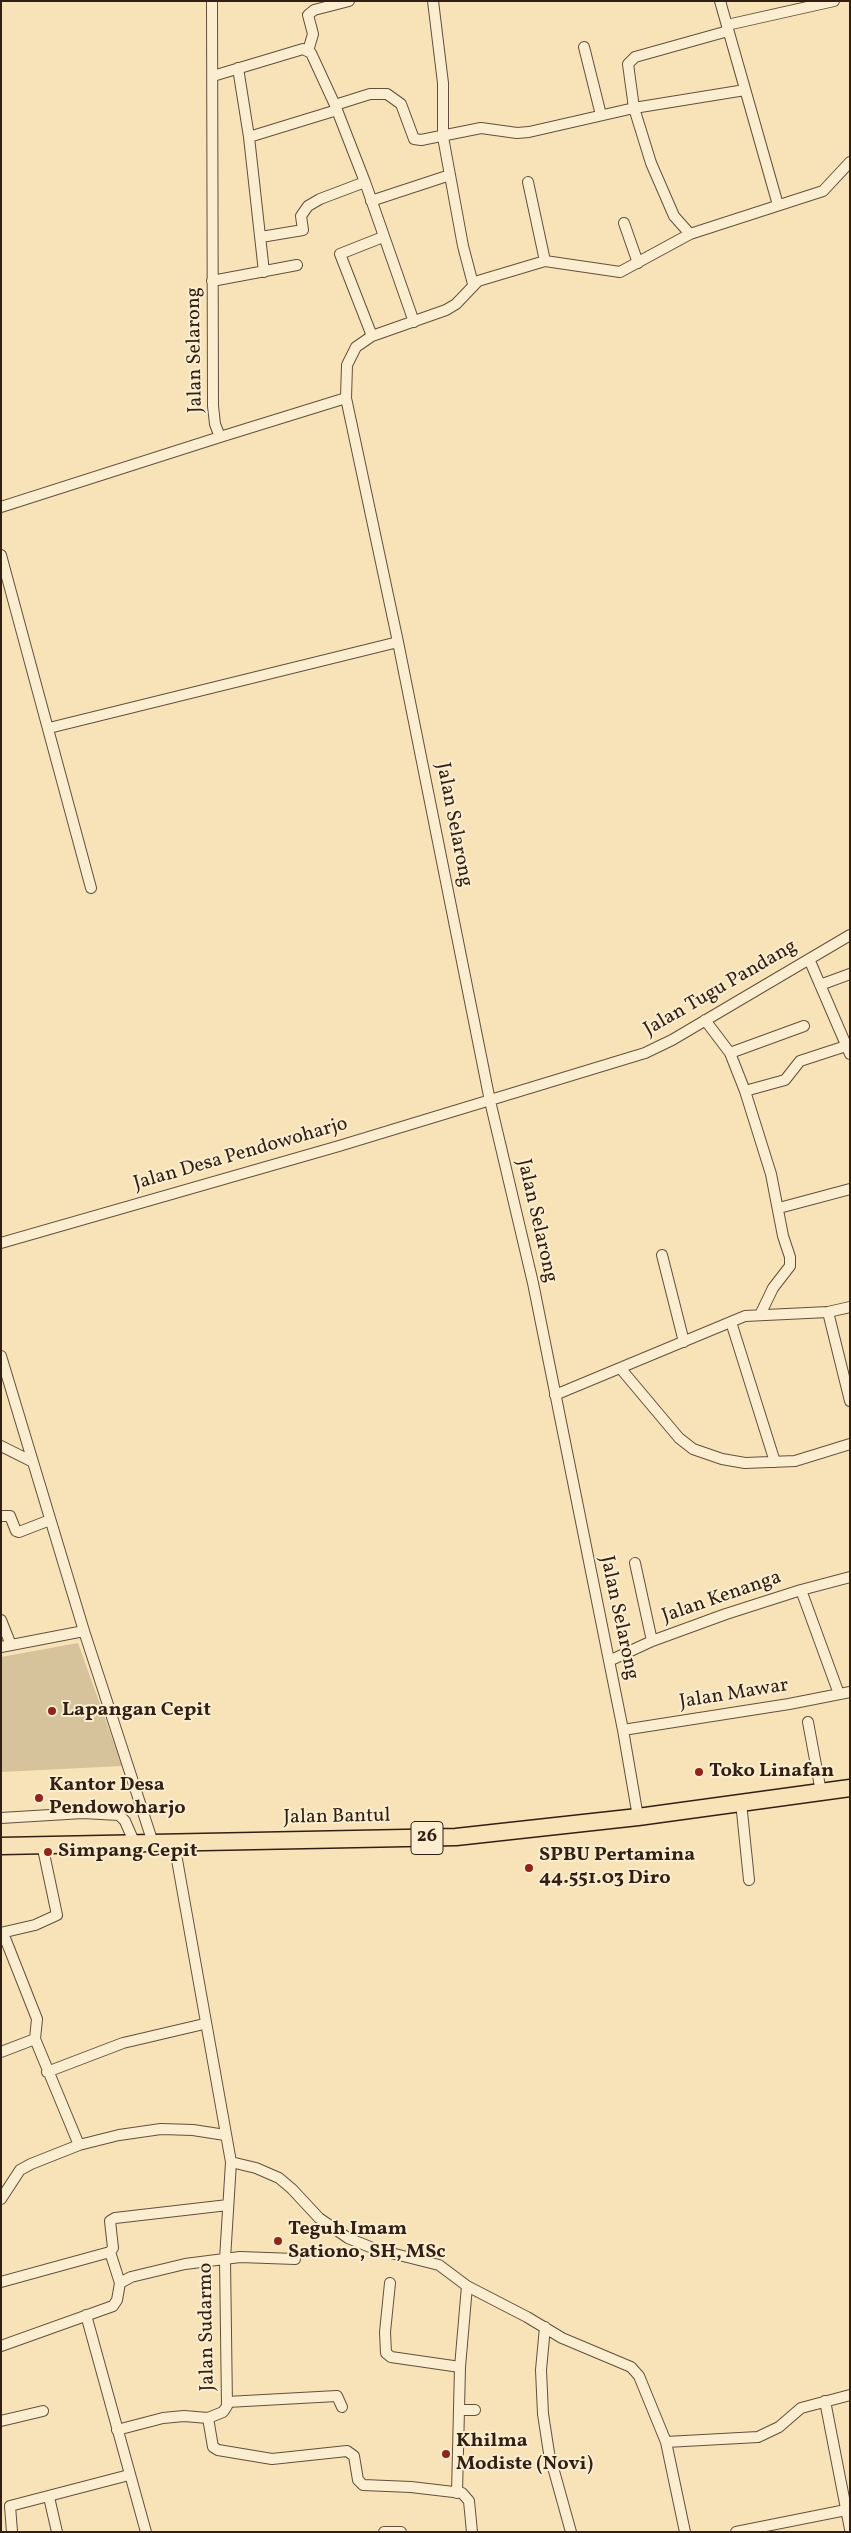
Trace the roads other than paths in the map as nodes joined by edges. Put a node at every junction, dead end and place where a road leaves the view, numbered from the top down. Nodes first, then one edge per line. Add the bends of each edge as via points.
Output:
1 (212, 1) edge
2 (349, 1) edge
3 (433, 1) edge
4 (720, 1) edge
5 (834, 1) edge
6 (728, 28) junction
7 (584, 47) dead end
8 (308, 51) junction
9 (238, 68) junction
10 (213, 76) junction
11 (745, 90) junction
12 (336, 107) junction
13 (634, 108) junction
14 (601, 115) junction
15 (443, 136) junction
16 (249, 137) junction
17 (850, 162) edge
18 (450, 175) junction
19 (365, 182) junction
20 (528, 182) dead end
21 (371, 201) junction
22 (778, 205) junction
23 (624, 223) dead end
24 (690, 234) junction
25 (260, 237) junction
26 (383, 237) junction
27 (545, 261) junction
28 (638, 263) junction
29 (297, 265) dead end
30 (264, 272) junction
31 (212, 281) junction
32 (473, 284) junction
33 (414, 322) junction
34 (372, 336) junction
35 (346, 398) junction
36 (220, 437) junction
37 (1, 506) edge
38 (1, 555) edge
39 (398, 642) junction
40 (49, 728) junction
41 (91, 888) dead end
42 (850, 935) edge
43 (809, 960) junction
44 (850, 974) edge
45 (820, 984) junction
46 (705, 1020) junction
47 (804, 1026) dead end
48 (848, 1050) edge
49 (730, 1053) junction
50 (745, 1091) junction
51 (490, 1101) junction
52 (850, 1189) edge
53 (779, 1208) junction
54 (1, 1243) edge
55 (662, 1255) dead end
56 (850, 1307) edge
57 (828, 1312) junction
58 (760, 1314) junction
59 (731, 1322) junction
60 (684, 1342) junction
61 (1, 1356) edge
62 (621, 1370) junction
63 (846, 1373) edge
64 (555, 1395) junction
65 (850, 1401) edge
66 (850, 1444) edge
67 (1, 1446) edge
68 (33, 1462) junction
69 (775, 1462) junction
70 (1, 1516) edge
71 (50, 1520) junction
72 (635, 1563) dead end
73 (850, 1577) edge
74 (801, 1590) junction
75 (1, 1620) edge
76 (84, 1631) junction
77 (652, 1641) junction
78 (6, 1646) edge
79 (609, 1661) junction
80 (850, 1692) edge
81 (839, 1694) junction
82 (808, 1722) dead end
83 (623, 1730) junction
84 (850, 1788) edge
85 (821, 1792) junction
86 (741, 1802) junction
87 (638, 1817) junction
88 (1, 1818) edge
89 (153, 1843) junction
90 (174, 1843) junction
91 (42, 1844) junction
92 (134, 1844) junction
93 (1, 1846) edge
94 (750, 1880) dead end
95 (2, 1933) edge
96 (204, 2024) junction
97 (35, 2039) junction
98 (1, 2052) edge
99 (47, 2072) junction
100 (225, 2135) junction
101 (79, 2145) junction
102 (231, 2162) junction
103 (1, 2199) edge
104 (228, 2205) junction
105 (110, 2252) junction
106 (225, 2258) junction
107 (295, 2259) dead end
108 (1, 2282) edge
109 (120, 2282) junction
110 (390, 2283) dead end
111 (467, 2286) junction
112 (86, 2316) junction
113 (545, 2327) junction
114 (1, 2346) edge
115 (460, 2367) junction
116 (850, 2395) edge
117 (825, 2401) junction
118 (227, 2402) junction
119 (342, 2407) dead end
120 (459, 2410) junction
121 (475, 2410) dead end
122 (43, 2411) dead end
123 (208, 2418) junction
124 (1, 2421) edge
125 (117, 2430) junction
126 (666, 2442) junction
127 (129, 2475) junction
128 (457, 2493) junction
129 (50, 2497) junction
130 (846, 2510) junction
131 (850, 2529) edge
132 (12, 2532) edge
133 (57, 2532) edge
134 (146, 2532) edge
135 (384, 2532) edge
136 (401, 2532) edge
137 (472, 2532) edge
138 (571, 2532) edge
139 (685, 2532) edge
140 (736, 2532) edge

1 - 10 street, Jalan Selarong
2 - 8 street via 314,10 308,15 313,34
3 - 15 street via 443,83
4 - 6 street
5 - 6 street
6 - 11 street
6 - 13 street via 631,60 627,69
7 - 14 street
8 - 9 street via 303,49
8 - 12 street
9 - 10 street
9 - 16 street
10 - 31 street, Jalan Selarong
11 - 13 street
11 - 22 street
12 - 15 street via 370,94 387,94 401,104 414,139
12 - 16 street
12 - 19 street
13 - 14 street
13 - 24 street via 663,195 674,216
14 - 15 street via 528,132 481,128
15 - 18 street
16 - 25 street
17 - 22 street via 823,191
18 - 21 street
18 - 32 street
19 - 21 street
19 - 25 street via 308,206 301,216 303,230
20 - 27 street
21 - 26 street
22 - 24 street
23 - 28 street
24 - 28 street
25 - 30 street
26 - 33 street
26 - 34 street via 340,254
27 - 28 street via 579,264 613,273
27 - 32 street
29 - 30 street
30 - 31 street
31 - 36 street, Jalan Selarong via 213,406
32 - 33 street via 456,304
33 - 34 street
34 - 35 street via 356,347 346,365
35 - 36 street, Jalan Selarong
35 - 39 street, Jalan Selarong
36 - 37 street
38 - 40 street
39 - 40 street
39 - 51 street, Jalan Selarong
40 - 41 street
42 - 43 street, Jalan Tugu Pandang
43 - 45 street
43 - 46 street, Jalan Tugu Pandang
44 - 45 street
45 - 48 street
46 - 49 street
46 - 51 street, Jalan Tugu Pandang via 644,1053
47 - 49 street
48 - 50 street via 800,1061 784,1080
49 - 50 street
50 - 53 street
51 - 54 street, Jalan Desa Pendowoharjo
51 - 64 street, Jalan Selarong
52 - 53 street
53 - 58 street via 791,1262
55 - 60 street
56 - 57 street
57 - 58 street
57 - 63 street
58 - 59 street
59 - 60 street
59 - 69 street
60 - 62 street
61 - 68 street
62 - 64 street
62 - 69 street via 679,1438 693,1449 745,1463
63 - 65 street
64 - 79 street, Jalan Selarong
66 - 69 street via 795,1461
67 - 68 street
68 - 71 street
70 - 71 street via 10,1516 19,1532
71 - 76 street
72 - 77 street
73 - 74 street, Jalan Kenanga
74 - 77 street, Jalan Kenanga
74 - 81 street
75 - 78 street
76 - 78 street
76 - 89 street
77 - 79 street, Jalan Kenanga
79 - 83 street, Jalan Selarong
80 - 81 street, Jalan Mawar
81 - 83 street, Jalan Mawar
82 - 85 street
83 - 87 street, Jalan Selarong
84 - 85 main road, Jalan Bantul / 26
85 - 86 main road, Jalan Bantul / 26
86 - 87 main road, Jalan Bantul / 26
86 - 94 street
87 - 90 main road, Jalan Bantul / 26 via 456,1837
88 - 92 street via 83,1813 119,1815
89 - 90 main road, Jalan Bantul / 26
89 - 92 main road, Jalan Bantul / 26
90 - 96 street, Jalan Sudarmo
91 - 92 main road, Jalan Bantul / 26
91 - 93 main road, Jalan Bantul / 26
91 - 95 street via 57,1915 36,1925
95 - 97 street via 37,2019
96 - 99 street via 123,2043
96 - 100 street, Jalan Sudarmo
97 - 98 street
97 - 99 street
99 - 101 street
100 - 101 street via 161,2129
100 - 102 street, Jalan Sudarmo
101 - 103 street via 20,2170
102 - 104 street, Jalan Sudarmo
102 - 111 street via 279,2178 319,2218 348,2238 375,2249 439,2265
104 - 105 street via 111,2219 113,2248
104 - 106 street, Jalan Sudarmo
105 - 108 street
105 - 109 street
106 - 107 street
106 - 109 street via 185,2264
106 - 118 street, Jalan Sudarmo
109 - 112 street via 113,2306
110 - 115 street via 386,2353 391,2357
111 - 113 street
111 - 115 street
112 - 114 street
112 - 125 street
113 - 126 street via 562,2338 636,2371
113 - 138 street via 541,2370 544,2414 549,2453
115 - 120 street
116 - 117 street
117 - 126 street via 801,2408 779,2427 758,2437
117 - 130 street
118 - 119 street via 337,2396
118 - 123 street, Jalan Sudarmo via 224,2410
120 - 121 street
120 - 128 street
122 - 124 street
123 - 125 street, Jalan Sudarmo via 163,2418
123 - 128 street via 213,2447 218,2450 272,2458 347,2451 354,2456 358,2480 363,2485
125 - 127 street
126 - 139 street
127 - 129 street
127 - 134 street
128 - 137 street via 468,2497
129 - 132 street via 10,2506
129 - 133 street
130 - 131 street
130 - 140 street
135 - 136 street

